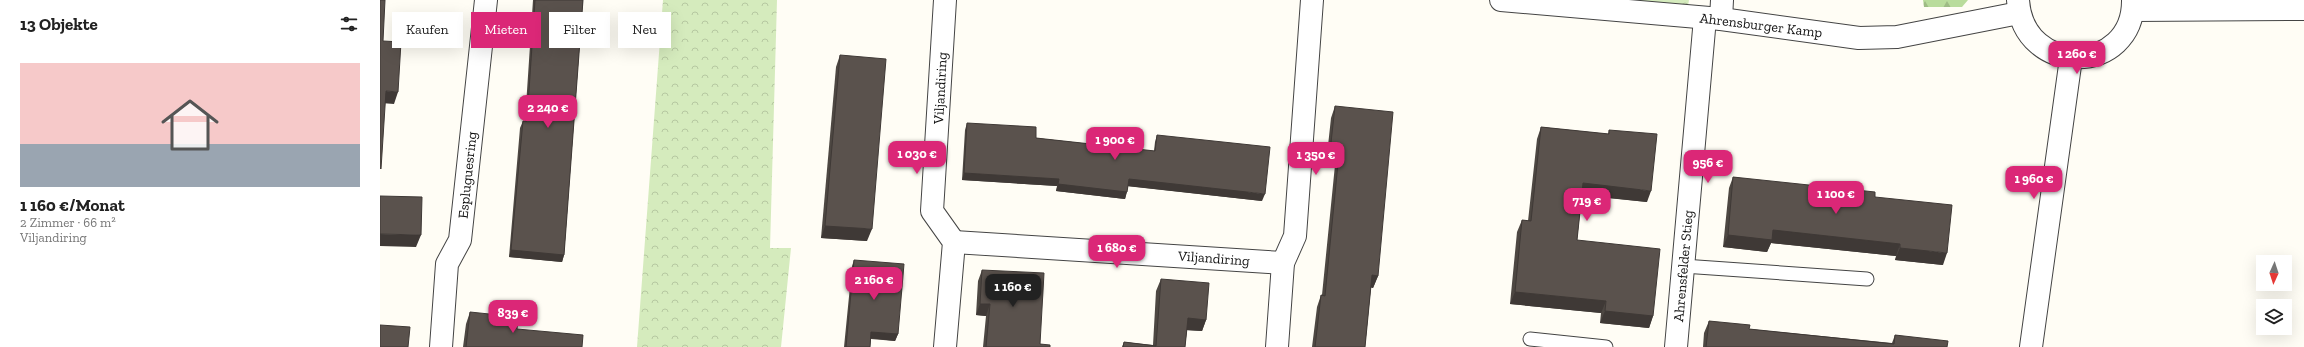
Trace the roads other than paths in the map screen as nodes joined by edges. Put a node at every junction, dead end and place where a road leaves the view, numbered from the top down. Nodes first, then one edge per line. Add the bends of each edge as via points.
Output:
1 (486, 0) edge
2 (945, 0) edge
3 (1312, 0) edge
4 (1501, 0) edge
5 (2133, 5) edge
6 (2019, 6) edge
7 (2304, 9) edge
8 (1716, 12) edge
9 (2071, 58) junction
10 (954, 242) junction
11 (1283, 263) junction
12 (1683, 266) junction
13 (1867, 279) dead end
14 (1530, 339) dead end
15 (441, 347) edge
16 (945, 347) edge
17 (1277, 347) edge
18 (1606, 347) edge
19 (1676, 347) edge
20 (2031, 347) edge

1 - 15 street, Espluguesring via 460,240 447,264
2 - 10 street, Viljandiring via 932,210
3 - 11 street via 1295,236
4 - 8 street, Ahrensburger Kamp
5 - 7 street
5 - 9 street via 2128,27 2118,40 2104,51 2088,57
6 - 8 street, Ahrensburger Kamp via 1897,37 1859,38
6 - 9 street via 2026,30 2038,44 2053,54
8 - 12 street, Ahrensfelder Stieg
9 - 20 street
10 - 11 street, Viljandiring
10 - 16 street
11 - 17 street
12 - 13 lane
12 - 19 street, Ahrensfelder Stieg
14 - 18 lane

